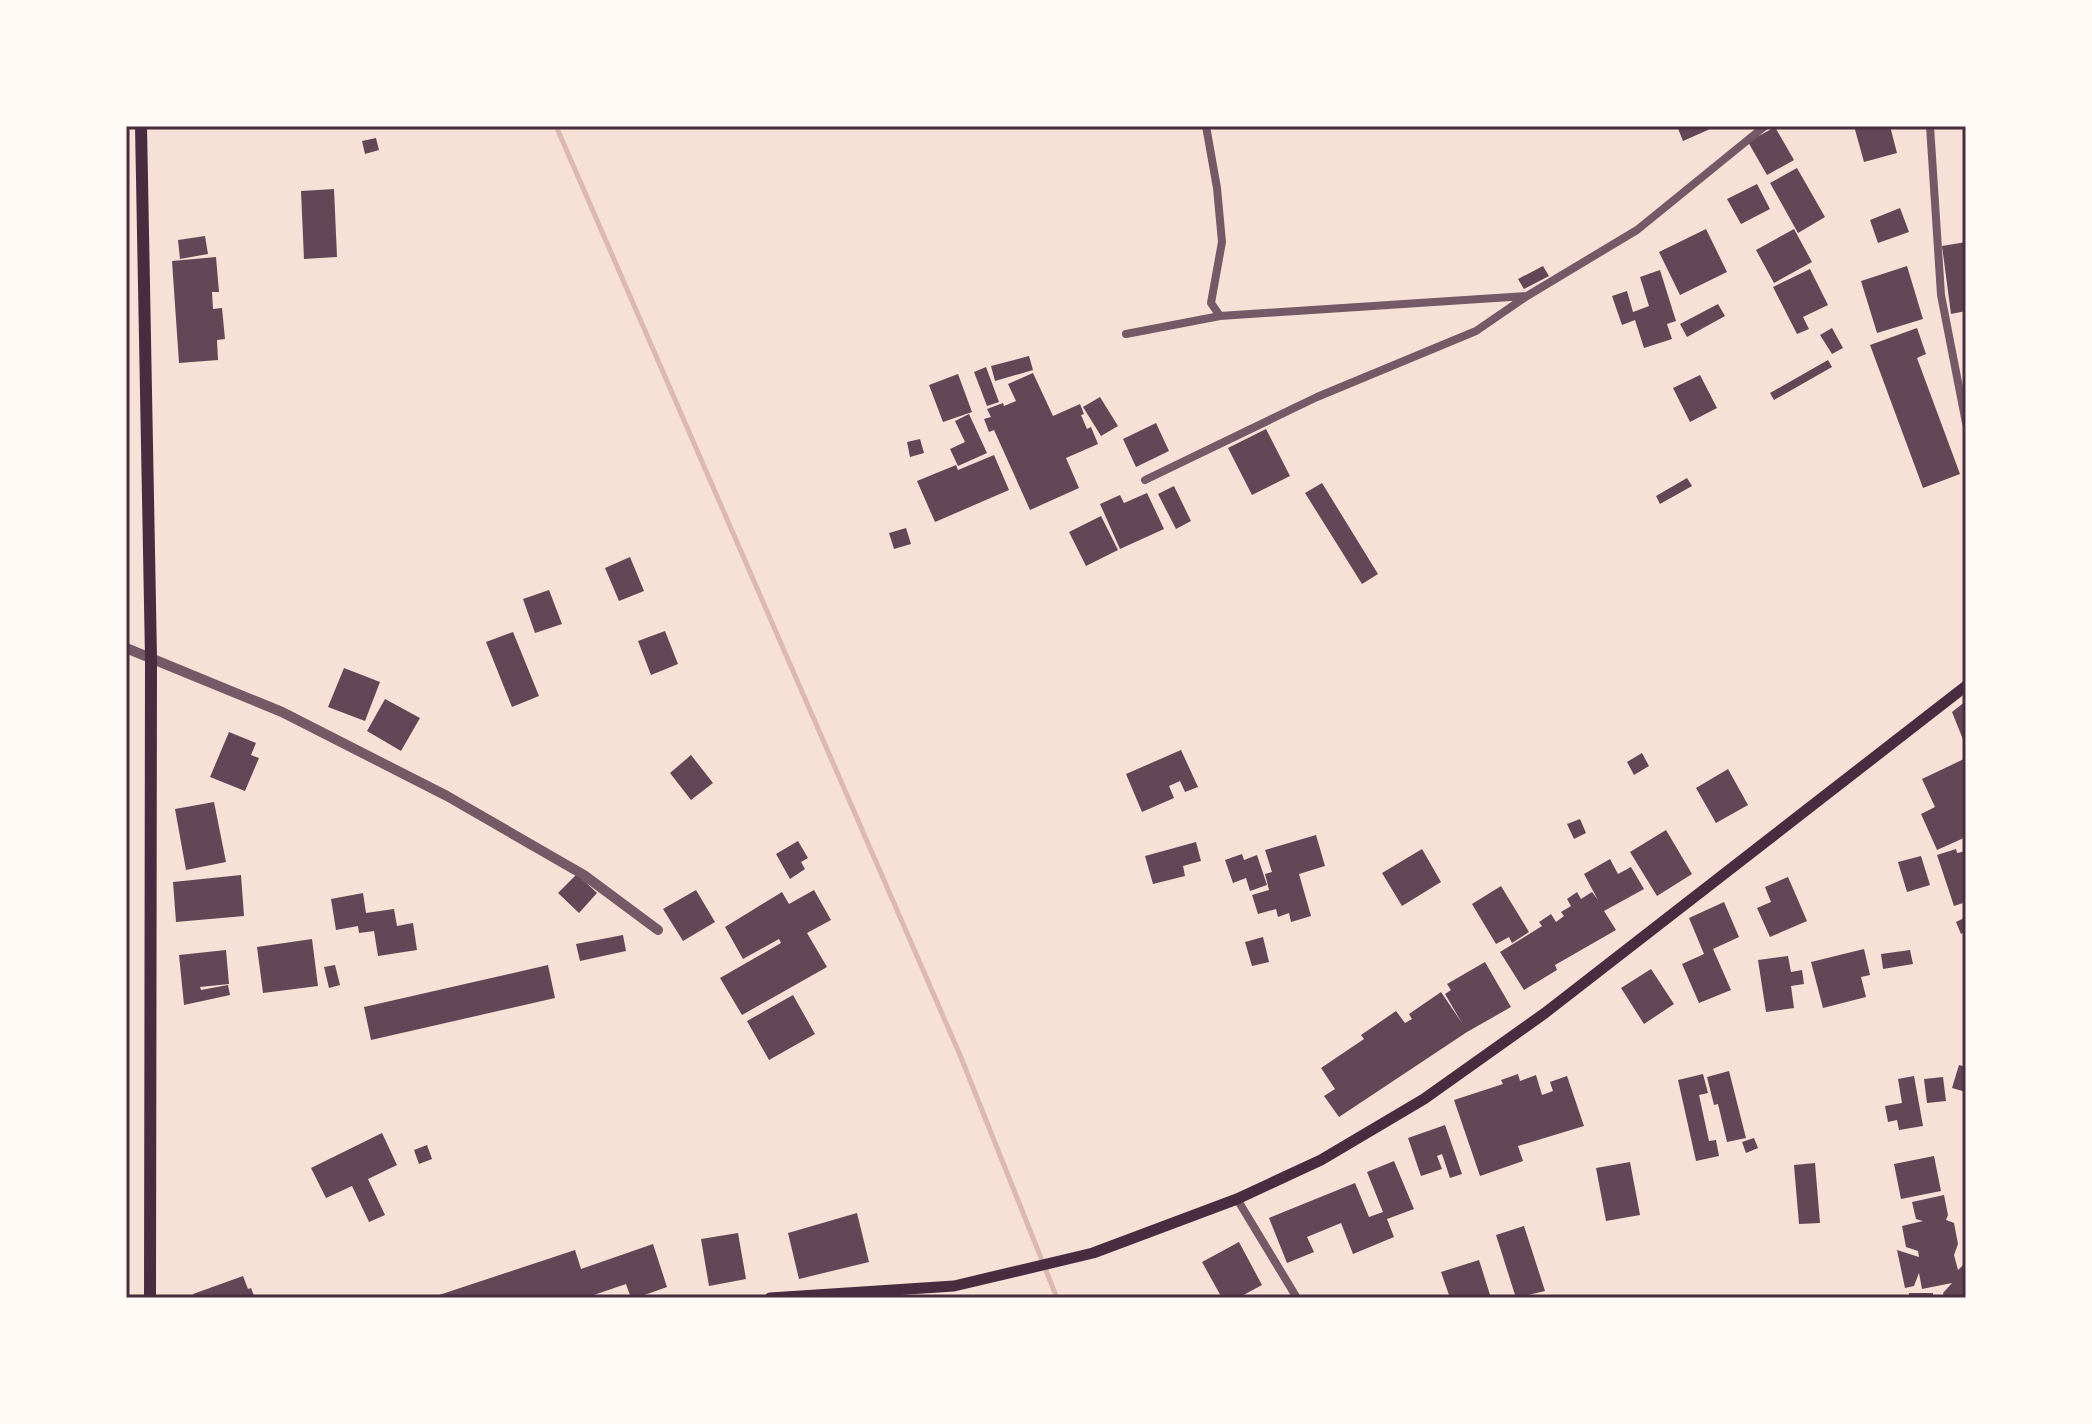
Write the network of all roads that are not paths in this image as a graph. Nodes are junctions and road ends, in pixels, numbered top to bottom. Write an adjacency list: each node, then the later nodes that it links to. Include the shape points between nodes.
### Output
1 (141, 126): 11 (main road)
2 (1206, 126): 6 (street, via 1222,242 1211,303)
3 (1765, 126): 5 (street, via 1637,230)
4 (1930, 126): 8 (street, via 1941,295)
5 (1527, 296): 6 (street); 9 (street, via 1476,331 1317,397)
6 (1220, 316): 7 (street)
7 (1126, 334)
8 (1966, 423)
9 (1145, 480)
10 (126, 648): 11 (street)
11 (151, 657): 13 (street, via 282,712 447,796 584,875); 16 (main road)
12 (1966, 686): 14 (main road, via 1545,1013 1424,1099 1321,1160)
13 (658, 930)
14 (1237, 1199): 15 (main road, via 1093,1253); 18 (street)
15 (927, 1293): 17 (main road)
16 (150, 1298)
17 (770, 1298)
18 (1297, 1298)

